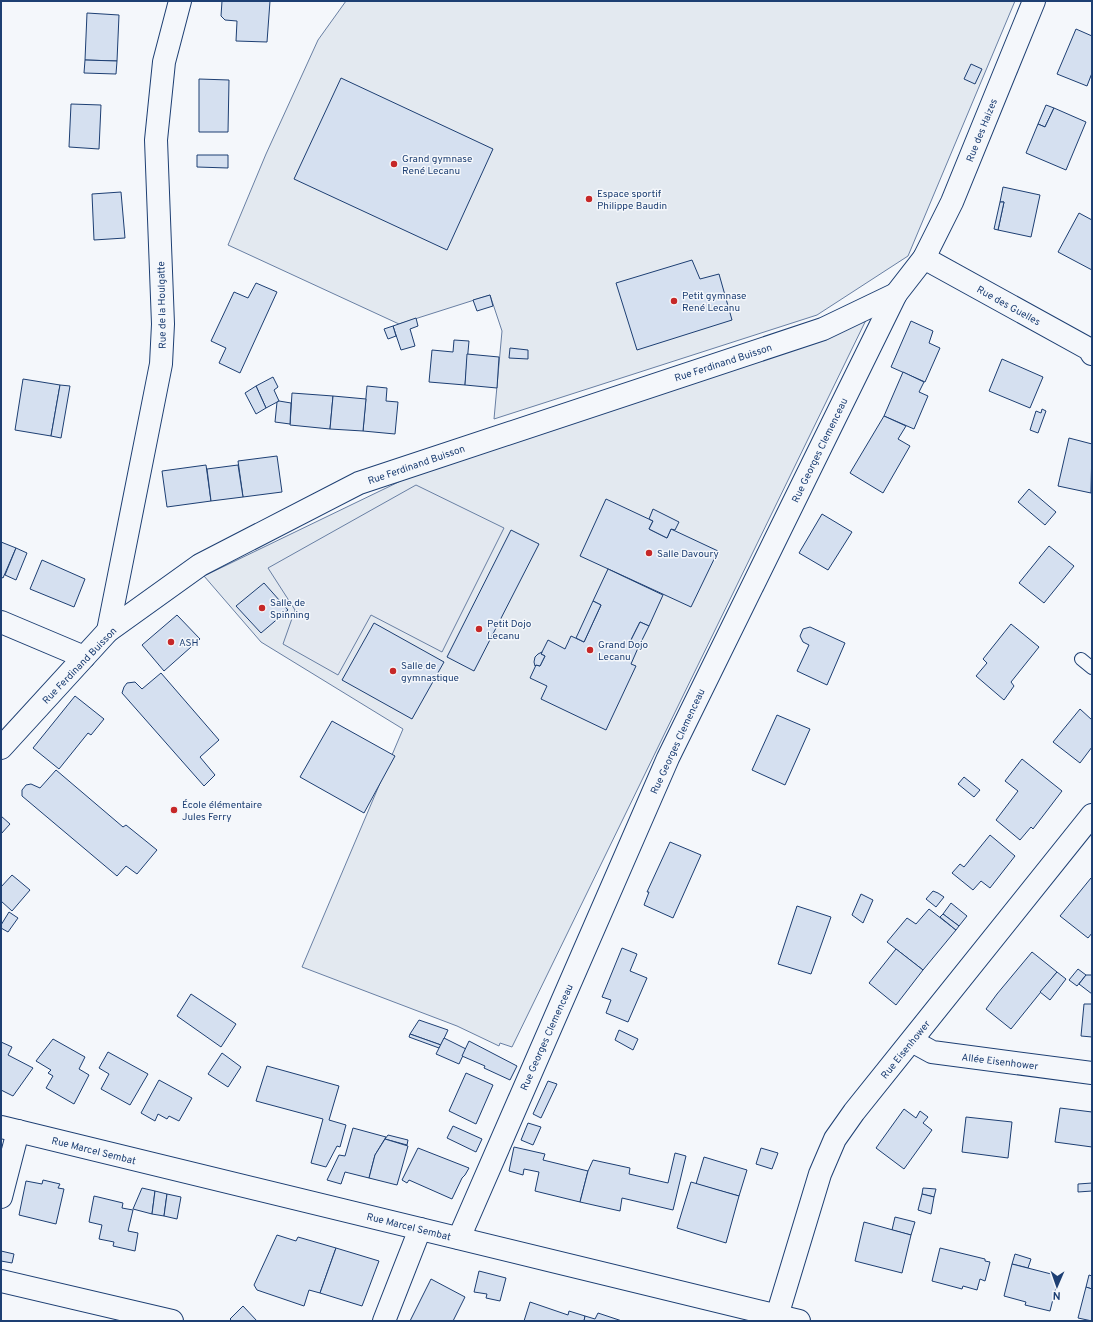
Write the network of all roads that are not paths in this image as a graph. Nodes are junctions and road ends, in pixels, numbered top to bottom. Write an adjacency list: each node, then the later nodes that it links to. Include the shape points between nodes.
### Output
1 (180, 1): 7 (street, Rue de la Houlgatte, via 164,62 156,140 163,324 161,364)
2 (1034, 1): 3 (street, Rue des Haizes, via 952,202)
3 (924, 258): 4 (street, Rue Georges Clemenceau); 5 (street, Rue des Guelles)
4 (896, 294): 7 (street, Rue Ferdinand Buisson, via 823,329 359,483 200,565); 18 (street, Rue Georges Clemenceau, via 668,758)
5 (1091, 350)
6 (1, 622): 8 (street)
7 (108, 631): 8 (street, Rue Ferdinand Buisson)
8 (84, 657): 11 (street, Rue Ferdinand Buisson)
9 (1081, 659): 10 (lane)
10 (1092, 668)
11 (1, 748)
12 (1092, 815): 13 (street, Rue Eisenhower)
13 (912, 1041): 14 (street, Allée Eisenhower, via 932,1052); 20 (street, Rue Eisenhower, via 854,1112 835,1140 820,1174)
14 (1092, 1073)
15 (10, 1129): 16 (street, Rue Marcel Sembat); 17 (street, Rue Marcel Sembat)
16 (1, 1197)
17 (420, 1229): 18 (street, Rue Marcel Sembat); 22 (street)
18 (459, 1238): 20 (street, Rue Marcel Sembat)
19 (1, 1281): 21 (street)
20 (777, 1316): 23 (street, Rue Marcel Sembat)
21 (172, 1321)
22 (384, 1321)
23 (799, 1321)

